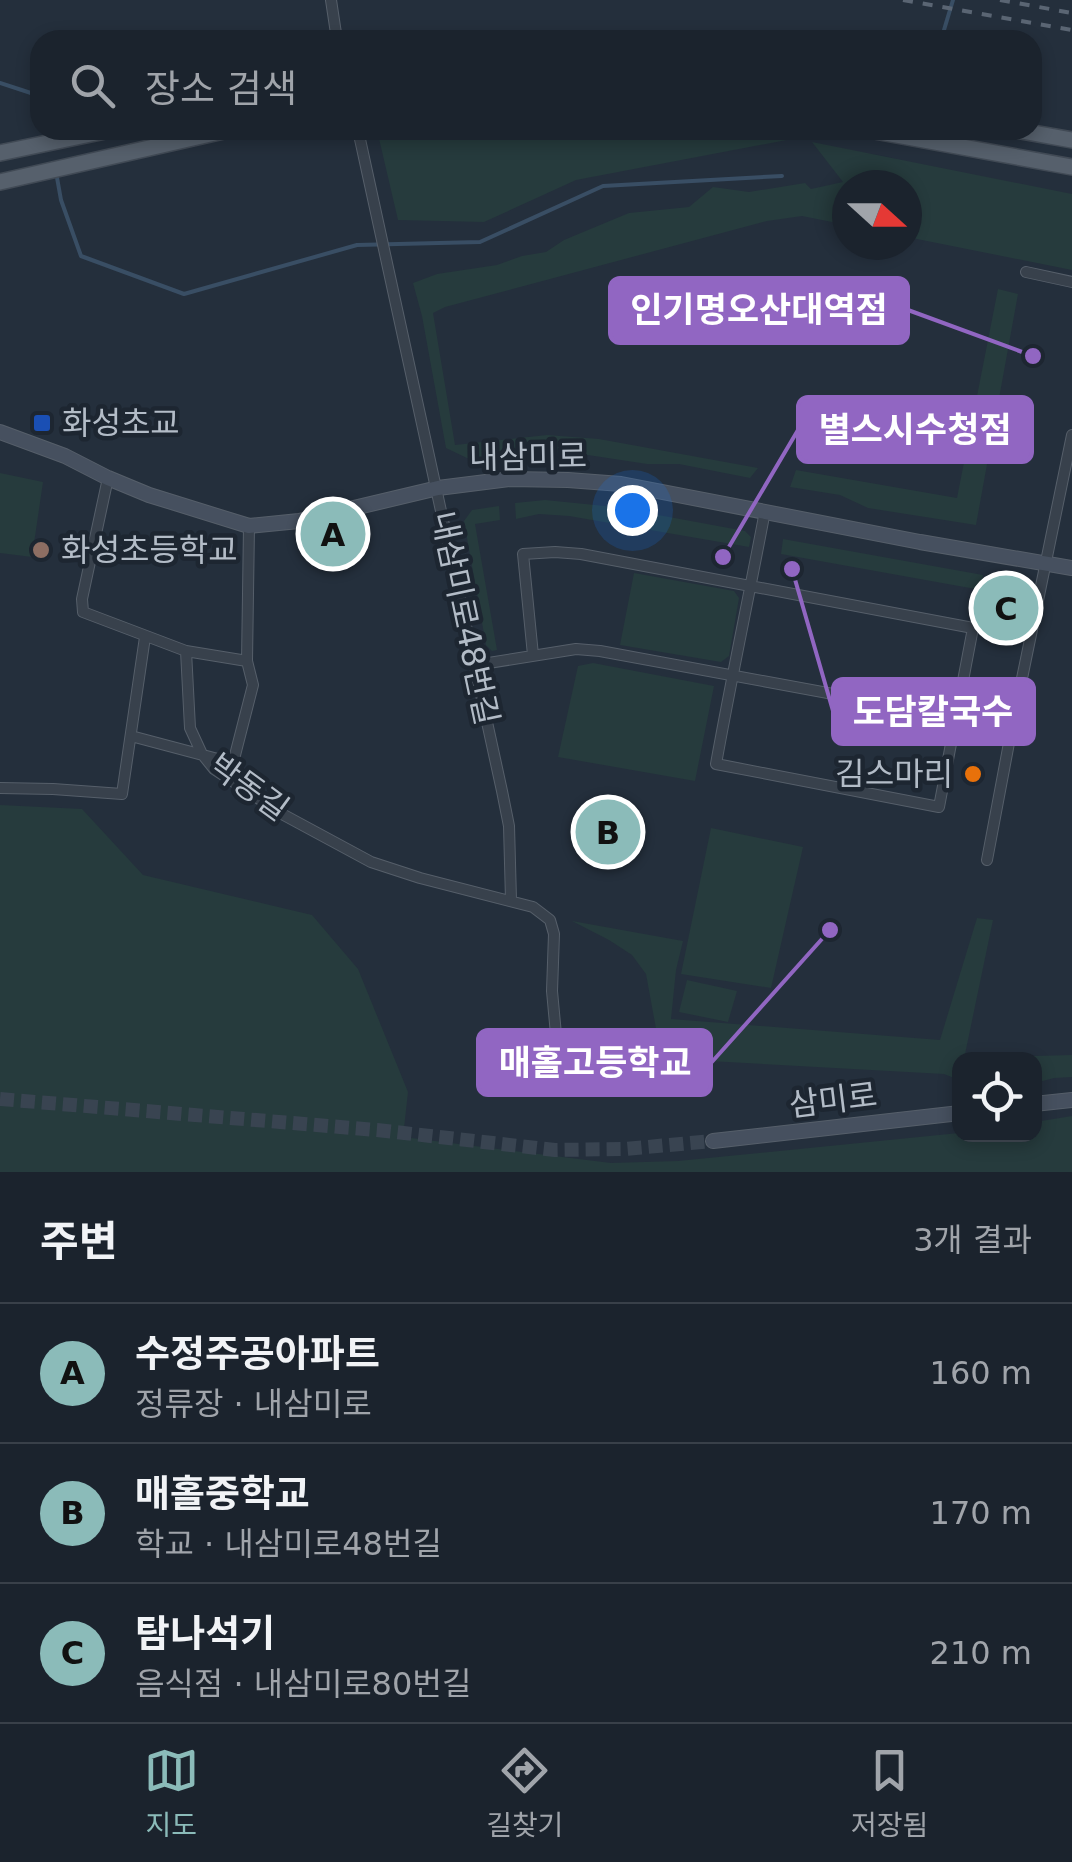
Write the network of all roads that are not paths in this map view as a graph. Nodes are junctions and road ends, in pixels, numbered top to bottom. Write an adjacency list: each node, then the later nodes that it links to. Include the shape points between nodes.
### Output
1 (330, 0): 2 (street)
2 (335, 30)
3 (1042, 135): 8 (main road)
4 (66, 140): 9 (main road)
5 (185, 140): 11 (main road)
6 (360, 140): 18 (street, 내삼미로48번길)
7 (924, 140): 10 (main road)
8 (1072, 140)
9 (0, 153)
10 (1072, 167)
11 (0, 182)
12 (1026, 272): 13 (street)
13 (1072, 282)
14 (0, 432): 17 (street, 내삼미로)
15 (1072, 435): 16 (street)
16 (1069, 462): 21 (street)
17 (108, 478): 20 (street, 내삼미로); 24 (street, via 83,612)
18 (438, 488): 19 (street, 내삼미로, via 568,480); 20 (street, 내삼미로); 28 (street, 내삼미로48번길)
19 (765, 511): 21 (street, 내삼미로); 23 (street)
20 (248, 526): 27 (street)
21 (1047, 564): 22 (street, 내삼미로); 31 (street)
22 (1072, 568)
23 (751, 586): 26 (street, via 582,554 523,554); 29 (street); 30 (street, via 973,628)
24 (145, 637): 25 (street); 32 (street)
25 (186, 651): 27 (street); 33 (street, 박동길, via 190,728)
26 (533, 655): 28 (street); 29 (street, via 600,651)
27 (247, 661): 33 (street, via 253,685 232,762)
28 (476, 665): 36 (street, 내삼미로48번길, via 508,826)
29 (732, 674): 30 (street); 30 (street, via 716,764 939,806)
30 (956, 717): 31 (street)
31 (1012, 728): 35 (street)
32 (130, 736): 33 (street); 34 (street, via 122,794)
33 (202, 754): 36 (street, 박동길, via 214,770 348,852)
34 (0, 788)
35 (987, 860)
36 (511, 900): 37 (street, 박동길, via 533,906 550,920 554,934)
37 (560, 1078)
38 (1072, 1100): 39 (street)
39 (1042, 1103)
40 (952, 1114): 41 (street, 삼미로)
41 (713, 1142)

